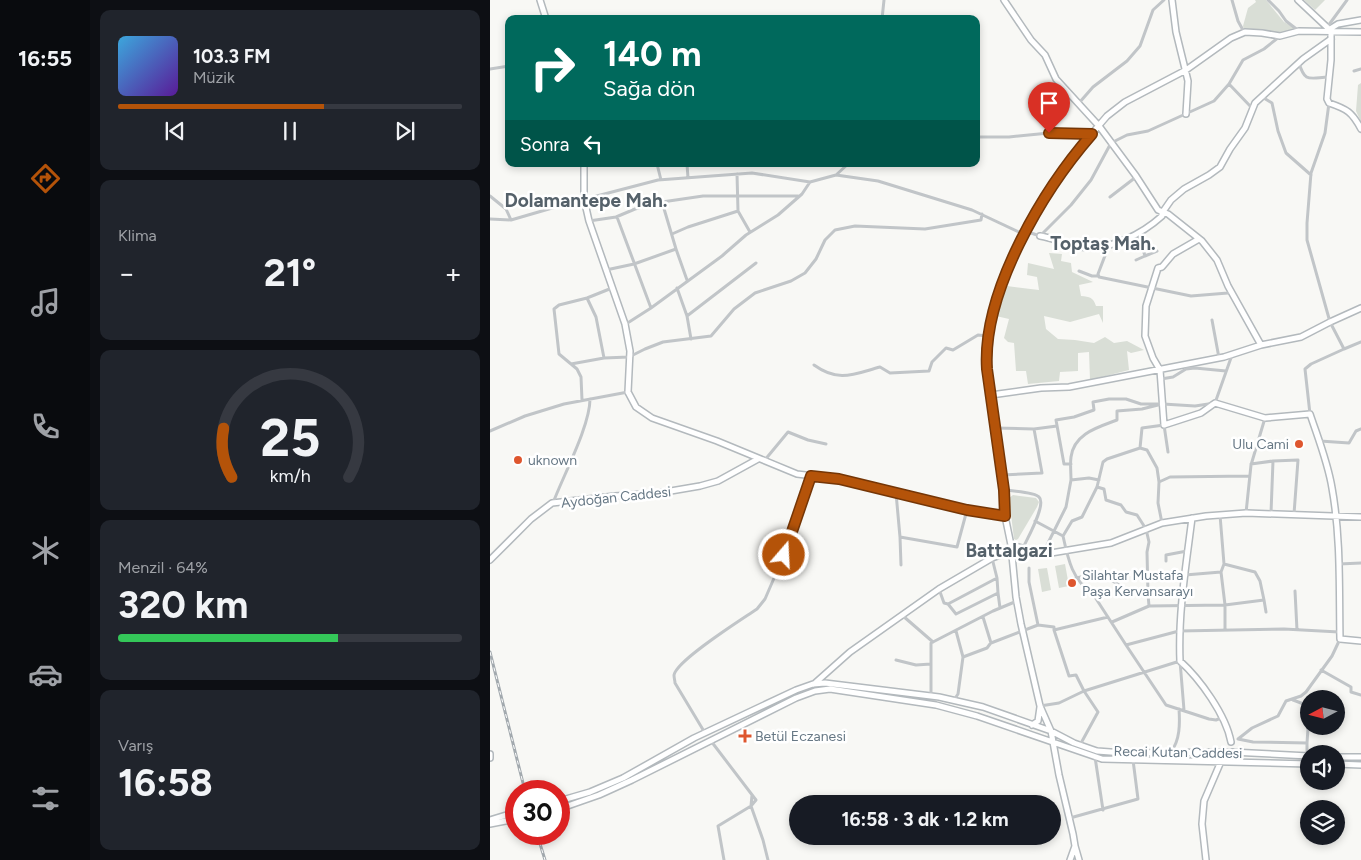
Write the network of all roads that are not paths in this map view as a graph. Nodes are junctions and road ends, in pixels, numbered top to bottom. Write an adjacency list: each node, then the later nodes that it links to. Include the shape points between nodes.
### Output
1 (540, 0): 10 (street)
2 (884, 0): 11 (street)
3 (1004, 0): 29 (street, via 1045,55 1056,79)
4 (1164, 0): 29 (street, via 1153,10 1140,46)
5 (1172, 0): 23 (street)
6 (1232, 0): 14 (street)
7 (1268, 0): 15 (street)
8 (1298, 0): 13 (street)
9 (1347, 0): 13 (street)
10 (545, 15)
11 (882, 15)
12 (1361, 20): 13 (street)
13 (1330, 28): 15 (street); 16 (street); 18 (street)
14 (1245, 32): 17 (street); 23 (street, via 1231,38)
15 (1299, 32): 17 (street)
16 (1361, 32)
17 (1280, 36): 26 (street, via 1243,60)
18 (1331, 39): 19 (street); 25 (street)
19 (1299, 63): 25 (street, via 1306,78); 27 (street)
20 (505, 67): 22 (street)
21 (1361, 69): 24 (street)
22 (490, 70)
23 (1186, 70): 31 (street); 32 (street, via 1125,102)
24 (1354, 71)
25 (1328, 77): 28 (street)
26 (1229, 84): 30 (street); 31 (street, via 1214,101)
27 (1262, 96): 30 (street); 44 (street, via 1272,103 1286,153)
28 (1329, 103): 33 (street, via 1348,110); 44 (street, via 1325,133)
29 (1078, 104): 32 (street)
30 (1252, 108): 55 (street, via 1245,128 1220,167 1184,189)
31 (1186, 114): 36 (street)
32 (1099, 126): 34 (street); 36 (street)
33 (1361, 128)
34 (1092, 134): 35 (street); 64 (street, via 1054,183)
35 (980, 137)
36 (1111, 143): 43 (street); 65 (street, via 1091,180)
37 (584, 167): 52 (street)
38 (658, 167): 46 (street)
39 (687, 167): 45 (street)
40 (845, 167): 42 (street)
41 (737, 174): 45 (street); 47 (street, via 752,172); 49 (street)
42 (836, 175): 47 (street); 56 (street, via 878,181)
43 (1136, 176): 51 (street); 55 (street)
44 (1311, 176): 87 (street, via 1307,240)
45 (688, 178): 46 (street)
46 (661, 180): 52 (street)
47 (810, 182): 50 (street)
48 (490, 196): 59 (street, via 506,209)
49 (739, 196): 50 (street); 53 (street, via 703,196); 54 (street)
50 (798, 196): 61 (street, via 778,216)
51 (1110, 197)
52 (584, 199): 59 (street); 60 (street)
53 (662, 202): 57 (street); 63 (street)
54 (738, 211): 61 (street); 63 (street)
55 (1162, 213): 62 (street, via 1152,225); 66 (street, via 1168,214)
56 (982, 214): 64 (street); 90 (street, via 981,220 925,229 855,226 836,230 825,240 805,273 755,293 734,309 711,336)
57 (617, 217): 60 (street); 73 (street)
58 (490, 219): 59 (street)
59 (511, 220)
60 (589, 221): 75 (street)
61 (750, 232): 77 (street)
62 (1138, 232): 67 (street, via 1117,244); 70 (street)
63 (672, 234): 68 (street)
64 (1024, 234): 65 (street); 89 (street, via 999,294)
65 (1040, 236): 67 (street, via 1081,247)
66 (1199, 239): 80 (street, via 1172,254 1158,268); 81 (street, via 1217,260)
67 (1106, 246): 76 (street)
68 (676, 249): 73 (street); 77 (street)
69 (1157, 251): 70 (street)
70 (1145, 256): 71 (street)
71 (1136, 260)
72 (756, 263): 85 (street)
73 (634, 264): 75 (street); 83 (street)
74 (1079, 270): 76 (street)
75 (605, 271): 78 (street)
76 (1098, 276): 80 (street)
77 (687, 280): 79 (street)
78 (612, 288): 82 (street); 88 (street)
79 (677, 288): 83 (street); 85 (street)
80 (1152, 288): 81 (street, via 1191,296 1228,293); 100 (street, via 1146,306 1145,336)
81 (1231, 290): 92 (street)
82 (588, 298): 95 (street, via 596,317); 98 (street, via 558,305 554,309 560,354)
83 (651, 308): 88 (street)
84 (1361, 308): 87 (street)
85 (687, 316): 90 (street)
86 (1212, 320): 97 (street)
87 (1330, 322): 92 (street, via 1301,337); 93 (street)
88 (625, 324): 96 (street)
89 (988, 336): 99 (street, via 978,334 953,350 946,348 932,362 929,371 890,373 880,367 858,375 843,375 826,374); 104 (street, via 986,354)
90 (691, 339): 96 (street, via 663,342)
91 (1361, 342): 93 (street)
92 (1261, 345): 94 (street)
93 (1344, 349): 109 (street, via 1305,369)
94 (1232, 354): 97 (street); 101 (street)
95 (604, 358): 96 (street); 98 (street)
96 (629, 358): 103 (street)
97 (1220, 358): 100 (street)
98 (571, 364): 106 (street, via 581,377)
99 (814, 365)
100 (1160, 370): 102 (street); 104 (street, via 1069,387)
101 (1226, 371): 102 (street, via 1186,369 1173,377); 107 (street)
102 (1161, 379): 108 (street)
103 (628, 392): 105 (street); 121 (street, via 636,407 652,418)
104 (990, 396): 113 (street)
105 (590, 398): 106 (street); 135 (street, via 590,409)
106 (582, 400): 116 (street, via 525,416)
107 (1215, 403): 108 (street, via 1195,406); 110 (street); 111 (street, via 1201,413)
108 (1162, 404): 111 (street); 112 (street, via 1141,404 1126,399 1093,402 1094,410 1056,420); 124 (street, via 1118,411 1118,420 1086,433 1075,445)
109 (1310, 414): 110 (street); 117 (street)
110 (1265, 418): 125 (street)
111 (1164, 424): 119 (street, via 1142,428); 120 (street)
112 (1057, 426): 114 (street); 124 (street, via 1064,464)
113 (994, 428): 114 (street); 126 (street)
114 (1034, 429): 126 (street, via 1042,474)
115 (1361, 429): 117 (street, via 1349,443)
116 (490, 431)
117 (1320, 441): 142 (street, via 1332,488)
118 (826, 444): 122 (street, via 788,432)
119 (1140, 448): 130 (street, via 1103,462); 131 (street, via 1147,450 1154,460)
120 (1168, 452)
121 (758, 459): 122 (street); 135 (street, Aydoğan Caddesi, via 718,481 700,486)
122 (764, 461): 127 (street)
123 (1273, 461): 125 (street); 138 (street); 139 (street, via 1298,460)
124 (1071, 464): 129 (street)
125 (1251, 464): 128 (street)
126 (1002, 475): 133 (street)
127 (811, 476): 134 (street); 217 (street, via 765,599 757,609 691,655 674,675 675,683)
128 (1249, 476): 131 (street, via 1170,477); 137 (street)
129 (1071, 480): 130 (street); 148 (street, via 1066,506)
130 (1099, 480): 132 (street)
131 (1159, 482): 146 (street, via 1158,503)
132 (1097, 488): 147 (street, via 1104,489 1106,500 1137,515); 149 (street, via 1082,517 1072,521)
133 (1004, 490): 141 (street); 145 (street, via 1040,497 1042,505)
134 (896, 492): 136 (street); 150 (street)
135 (552, 503): 157 (street, Aydoğan Caddesi)
136 (967, 510): 141 (street); 150 (street, via 957,547)
137 (1246, 513): 138 (street); 140 (street)
138 (1271, 513): 139 (street)
139 (1294, 514): 142 (street)
140 (1220, 515): 143 (street); 160 (street)
141 (1005, 516): 151 (street)
142 (1335, 516): 144 (street); 161 (street)
143 (1192, 518): 146 (street); 154 (street)
144 (1361, 518)
145 (1035, 521): 148 (street); 152 (street)
146 (1162, 523): 147 (street)
147 (1146, 529): 153 (street, via 1111,543); 171 (street, via 1150,542 1147,552)
148 (1054, 531): 149 (street); 155 (street)
149 (1063, 536): 153 (street)
150 (900, 537): 162 (street)
151 (1010, 546): 152 (street); 156 (street, via 1006,553); 173 (street)
152 (1022, 549): 155 (street)
153 (1066, 550): 155 (street); 167 (street)
154 (1188, 551): 158 (street, via 1166,554); 165 (street)
155 (1043, 553)
156 (992, 558): 166 (street); 168 (street)
157 (490, 560)
158 (1166, 561)
159 (1361, 563): 161 (street)
160 (1224, 564): 164 (street); 172 (street, via 1255,572)
161 (1339, 564): 191 (street)
162 (901, 565)
163 (1028, 568): 184 (street)
164 (1221, 572): 165 (street); 175 (street)
165 (1184, 575): 177 (street)
166 (997, 578): 170 (street); 174 (street)
167 (1076, 578): 171 (street, via 1100,573 1130,592); 182 (street, via 1094,594)
168 (939, 589): 174 (street, via 944,603); 180 (street)
169 (1295, 591): 188 (street)
170 (998, 593): 174 (street, via 956,614); 178 (street)
171 (1148, 594): 176 (street)
172 (1264, 600): 175 (street); 179 (street)
173 (1016, 601): 178 (street); 190 (street)
174 (948, 604)
175 (1225, 605): 177 (street); 187 (street)
176 (1149, 606): 177 (street); 183 (street)
177 (1180, 606): 189 (street)
178 (1000, 608): 181 (street)
179 (1266, 612)
180 (902, 616): 194 (street); 203 (street, via 850,652)
181 (983, 616): 185 (street); 195 (street)
182 (1108, 617): 183 (street); 186 (street)
183 (1112, 622): 196 (street)
184 (1038, 625): 186 (street, via 1054,627); 190 (street)
185 (956, 630): 194 (street); 197 (street)
186 (1054, 630): 205 (street, via 1069,676 1076,675)
187 (1225, 630): 188 (street); 189 (street)
188 (1297, 630): 191 (street)
189 (1179, 631): 196 (street); 199 (street)
190 (1023, 632): 195 (street); 211 (street)
191 (1339, 632): 192 (street)
192 (1340, 639): 193 (street); 201 (street)
193 (1361, 641)
194 (933, 642): 200 (street)
195 (991, 644): 197 (street)
196 (1126, 645): 202 (street)
197 (963, 657): 209 (street, via 958,694)
198 (896, 660): 200 (street, via 916,665)
199 (1180, 661): 202 (street); 213 (street); 214 (street, via 1194,673)
200 (931, 664): 207 (street)
201 (1321, 670): 206 (street); 208 (street, via 1306,692)
202 (1144, 671): 205 (street); 212 (street, via 1162,702)
203 (813, 684): 204 (street); 207 (street, Recai Kutan Caddesi); 217 (street)
204 (814, 691): 220 (street); 221 (street, Recai Kutan Caddesi, via 830,689 936,705)
205 (1084, 691): 211 (street, via 1059,703); 224 (street, via 1098,712)
206 (1361, 695)
207 (931, 696): 209 (street, Recai Kutan Caddesi)
208 (1292, 699): 210 (street); 219 (street, via 1286,701 1278,716 1252,728)
209 (954, 700): 215 (street, Recai Kutan Caddesi)
210 (1300, 702)
211 (1040, 706): 215 (street, via 1038,722); 216 (street)
212 (1179, 709): 213 (street); 225 (street, via 1177,742)
213 (1184, 710): 214 (street, via 1209,719)
214 (1221, 718): 222 (street)
215 (1032, 725): 216 (street, Recai Kutan Caddesi)
216 (1051, 731): 221 (street); 224 (street, Recai Kutan Caddesi)
217 (705, 733): 238 (street, via 623,778)
218 (1308, 735): 223 (street)
219 (1238, 739): 222 (street); 223 (street)
220 (711, 740): 239 (street, via 599,795); 240 (street, via 756,800)
221 (1052, 742): 229 (street, Recai Kutan Caddesi); 243 (street)
222 (1231, 742): 226 (street)
223 (1307, 743)
224 (1080, 745): 225 (street, Recai Kutan Caddesi, via 1097,751)
225 (1172, 752): 226 (street, Recai Kutan Caddesi)
226 (1228, 752): 228 (street, Recai Kutan Caddesi); 234 (street)
227 (490, 754): 232 (street)
228 (1300, 756)
229 (1095, 757): 233 (street, Recai Kutan Caddesi); 241 (street)
230 (1345, 757): 231 (street)
231 (1361, 757)
232 (490, 758)
233 (1132, 760): 234 (street, Recai Kutan Caddesi); 241 (street, via 1138,798)
234 (1222, 761): 235 (street, Recai Kutan Caddesi); 252 (street, via 1204,801 1202,824)
235 (1300, 764)
236 (1345, 764): 237 (street)
237 (1361, 765)
238 (570, 798)
239 (570, 805)
240 (751, 806): 248 (street, via 718,826); 249 (street)
241 (1103, 810): 243 (street)
242 (505, 815): 244 (street)
243 (1070, 818): 247 (street)
244 (490, 820)
245 (505, 821): 246 (street)
246 (490, 824)
247 (1075, 846): 250 (street); 251 (street)
248 (724, 860)
249 (768, 860)
250 (1070, 860)
251 (1079, 860)
252 (1206, 860)

